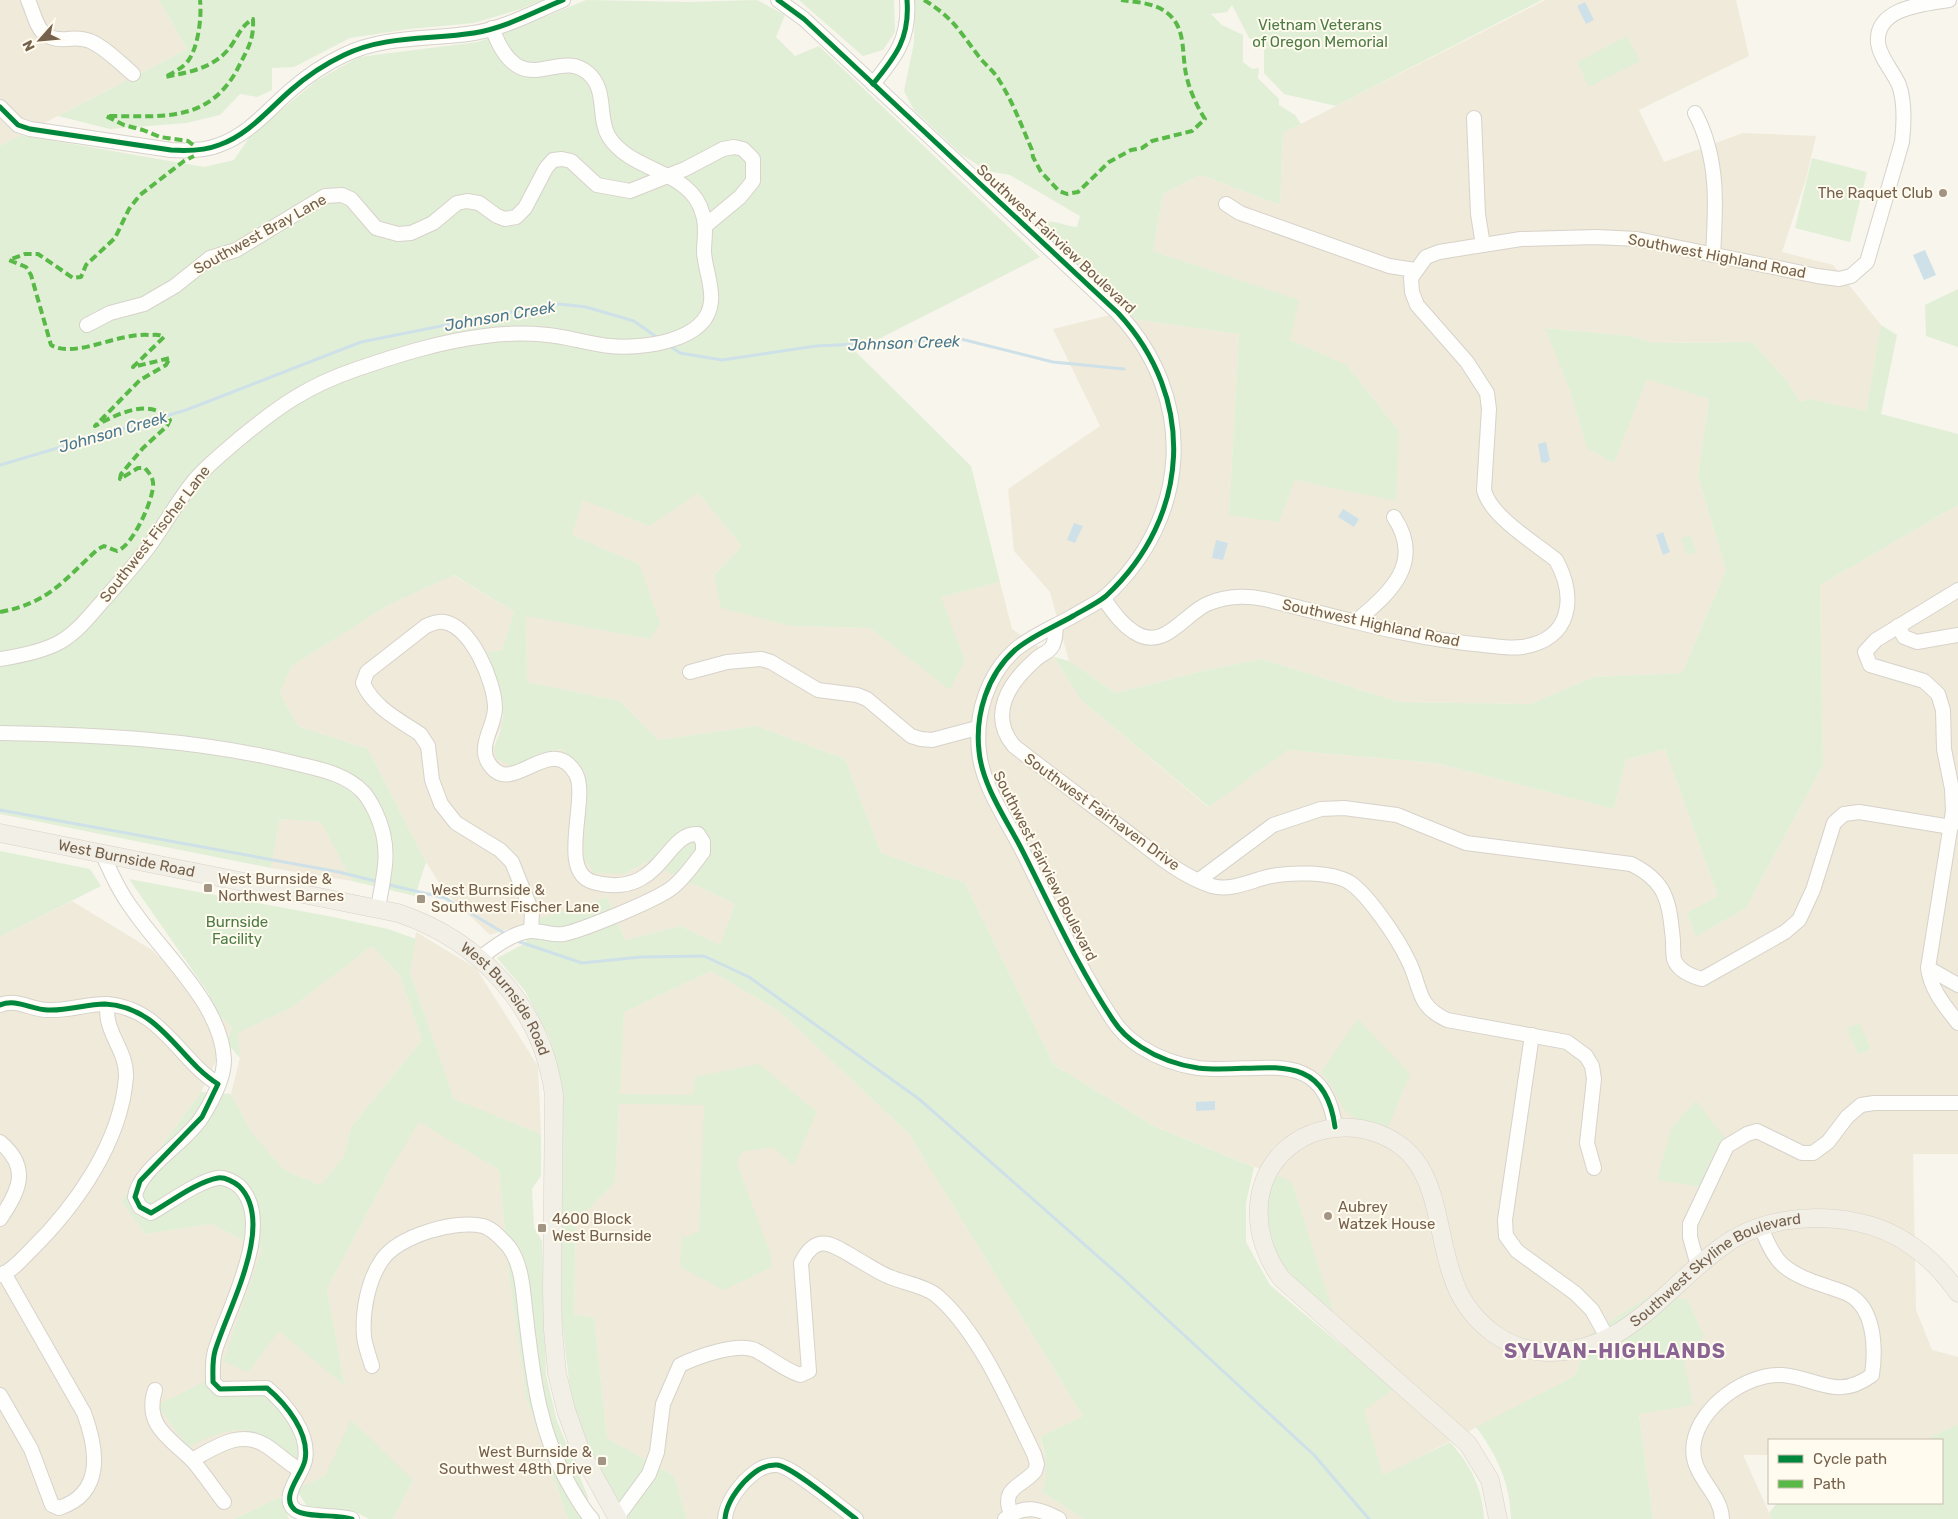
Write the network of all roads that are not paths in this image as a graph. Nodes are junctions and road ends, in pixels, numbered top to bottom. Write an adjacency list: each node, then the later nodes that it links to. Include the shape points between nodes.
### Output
1 (28, 0): 7 (street, via 40,30 47,38 90,41)
2 (563, 0): 6 (street)
3 (778, 0): 8 (street, Southwest Fairview Boulevard, via 804,19)
4 (907, 0): 8 (street, via 907,22 902,42)
5 (1949, 0): 16 (street, Southwest Highland Road, via 1899,10 1879,32 1878,44 1899,86 1904,123 1902,142 1872,252 1861,270 1839,279)
6 (492, 28): 9 (street, via 469,34 387,41 345,54 309,75 238,136 194,151 149,148 24,128); 12 (street, Southwest Fischer Lane, via 503,54 515,65 538,70 570,66 587,72 598,87 605,128 612,141 636,161)
7 (133, 74)
8 (873, 84): 21 (street, Southwest Fairview Boulevard, via 1118,313 1138,336 1155,364 1167,400 1174,442 1169,494 1140,558)
9 (0, 107)
10 (1695, 113): 16 (street, via 1713,168 1716,196)
11 (1474, 118): 15 (street, via 1478,214)
12 (666, 176): 14 (street, Southwest Fischer Lane, via 681,183 697,198); 14 (street, Southwest Bray Lane, via 723,149 734,147 749,154 754,165 750,187); 18 (street, Southwest Bray Lane, via 637,190 615,190 597,185 571,161 562,158 553,160 546,168 525,208 516,217 505,219 479,203 467,201 457,203 433,223 398,234 376,228 351,199 342,195 325,196 236,250 210,258 175,286 144,304 110,314)
13 (1226, 204): 17 (street, via 1240,214 1371,260)
14 (705, 226): 26 (street, Southwest Fischer Lane, via 704,252 711,302 706,318 692,331 641,347 611,346 532,333 486,336 433,346 360,368 310,388 280,406 206,467 134,566 72,634 34,652)
15 (1483, 245): 16 (street, Southwest Highland Road, via 1521,239 1596,236 1637,239); 17 (street, Southwest Highland Road, via 1439,252 1426,257)
16 (1713, 255)
17 (1415, 270): 22 (street, Southwest Highland Road, via 1411,278 1417,305 1467,362 1486,393 1489,409 1486,499 1495,511 1556,560 1568,592 1569,606 1553,634 1541,643 1520,647 1450,642)
18 (87, 326)
19 (1394, 517): 22 (street, via 1405,543 1405,564 1380,602)
20 (1958, 590): 24 (street)
21 (1103, 598): 22 (street, Southwest Highland Road, via 1126,626 1135,634 1146,637 1169,634 1207,604 1241,596); 23 (street, Southwest Fairview Boulevard)
22 (1356, 621)
23 (1056, 626): 28 (street, Southwest Fairview Boulevard, via 1016,649 1001,666 984,698); 33 (street, Southwest Fairhaven Drive, via 1050,649 1020,675 1005,699 1001,722 1003,731 1014,746 1174,867)
24 (1898, 626): 25 (street, via 1904,638 1917,642); 30 (street, via 1871,643 1866,656 1874,667 1924,681 1938,694 1943,710 1944,749 1952,789)
25 (1958, 635)
26 (0, 659)
27 (690, 672): 28 (street, via 727,662 761,659 818,690 867,699 911,736 932,740)
28 (977, 728): 45 (street, Southwest Fairview Boulevard, via 979,759 993,792 1094,988 1120,1030 1151,1053 1182,1065 1286,1068 1304,1073 1316,1080 1330,1102)
29 (0, 733): 34 (street, via 169,740 278,759 334,773 364,792 379,820 387,856)
30 (1951, 827): 33 (street, via 1860,812 1844,814 1834,823 1813,890 1799,920 1785,932 1702,979 1690,976 1674,960 1669,904 1662,887 1644,870 1631,864 1466,843 1398,815 1344,808 1299,815 1273,825); 37 (street)
31 (0, 833): 32 (main road, West Burnside Road)
32 (102, 853): 34 (main road, West Burnside Road); 43 (street, via 132,909 212,1016 224,1060)
33 (1199, 880): 42 (street, Southwest Fairhaven Drive, via 1227,888 1295,874 1325,875 1348,882 1369,900 1408,958 1425,1005 1432,1014 1447,1020)
34 (378, 907): 36 (main road, West Burnside Road, via 419,920 454,938)
35 (531, 931): 35 (street, via 532,912 512,862 500,850 470,833 451,817 436,792 425,740 379,706 363,683 367,672 378,662 433,623 442,622 460,630 488,673 495,718 485,744 485,754 494,769 511,775 552,758 561,759 576,774 579,784 576,861 583,877 604,884 627,884 651,873 689,833 698,834 703,842 703,852 680,880 664,893 571,932 551,935); 36 (street, via 496,945)
36 (480, 958): 63 (main road, West Burnside Road, via 518,999 539,1039 549,1067 555,1111 552,1282 556,1366 581,1452)
37 (1928, 968): 38 (street); 41 (street, via 1936,995)
38 (1958, 985)
39 (107, 1004): 40 (street, via 48,1010 17,1003); 43 (street, via 156,1023 207,1077); 51 (street, via 108,1020 124,1059 126,1076 118,1113 101,1159 60,1219 21,1260)
40 (0, 1005)
41 (1958, 1022)
42 (1532, 1035): 47 (street, via 1567,1042 1586,1056 1592,1066 1594,1079 1587,1143); 53 (street, via 1505,1220 1506,1236 1517,1251 1575,1293 1592,1310)
43 (218, 1084): 58 (street, via 202,1117 140,1180 135,1197 140,1207 151,1213 219,1178 235,1182 246,1193 253,1213 252,1235 245,1271 215,1352 213,1382 220,1389 267,1388 279,1398 298,1426 305,1446 305,1461)
44 (1958, 1103): 50 (street, via 1861,1105 1828,1142 1813,1153 1802,1153 1758,1132 1747,1134 1728,1146 1690,1224)
45 (1335, 1127): 53 (main road, Southwest Skyline Boulevard, via 1358,1128 1383,1136 1413,1159 1434,1198 1455,1284 1472,1312 1492,1332 1512,1344 1544,1352 1582,1348); 67 (main road, Southwest Skyline Boulevard, via 1305,1136 1294,1143 1267,1173 1258,1210 1265,1250 1282,1279 1468,1444 1490,1480)
46 (0, 1142): 48 (street, via 14,1158 20,1174 14,1197)
47 (1594, 1168)
48 (0, 1219)
49 (1761, 1227): 50 (main road, Southwest Skyline Boulevard, via 1728,1242); 52 (main road, Southwest Skyline Boulevard, via 1785,1220 1822,1217 1874,1226 1920,1252); 68 (street, via 1782,1265 1799,1276 1846,1292 1861,1303 1869,1318 1874,1365 1872,1375 1859,1385 1847,1388 1827,1387 1780,1375 1754,1380 1721,1398 1702,1420 1694,1442 1694,1460 1700,1477 1714,1495)
50 (1698, 1266): 53 (main road, Southwest Skyline Boulevard, via 1632,1324)
51 (2, 1274): 56 (street, via 84,1413 92,1436 95,1467 84,1490 68,1506 59,1508 52,1504 31,1449)
52 (1958, 1293)
53 (1608, 1339)
54 (372, 1366): 62 (street, via 364,1337 366,1303 383,1259 392,1248 406,1240 455,1226 469,1224 494,1231 510,1249 520,1274 534,1388 548,1439 569,1485)
55 (155, 1390): 57 (street, via 152,1399 156,1422 165,1437)
56 (0, 1395)
57 (192, 1460): 58 (street, via 223,1442 241,1439 264,1444 285,1463); 59 (street)
58 (300, 1470): 61 (street, via 290,1499 296,1510)
59 (224, 1502)
60 (1008, 1516): 63 (street, via 1011,1490 1036,1471 1037,1464 989,1365 959,1320 935,1294 889,1277 833,1245 819,1244 808,1250 801,1263 809,1371 800,1375 787,1370 753,1349 702,1354 680,1365 663,1404 657,1452 649,1474); 66 (street, via 1029,1508)
61 (352, 1519)
62 (592, 1519)
63 (617, 1519)
64 (725, 1519): 65 (street, via 728,1506 739,1488 758,1470 779,1464)
65 (856, 1519)
66 (1059, 1519)
67 (1498, 1519)
68 (1722, 1519)

